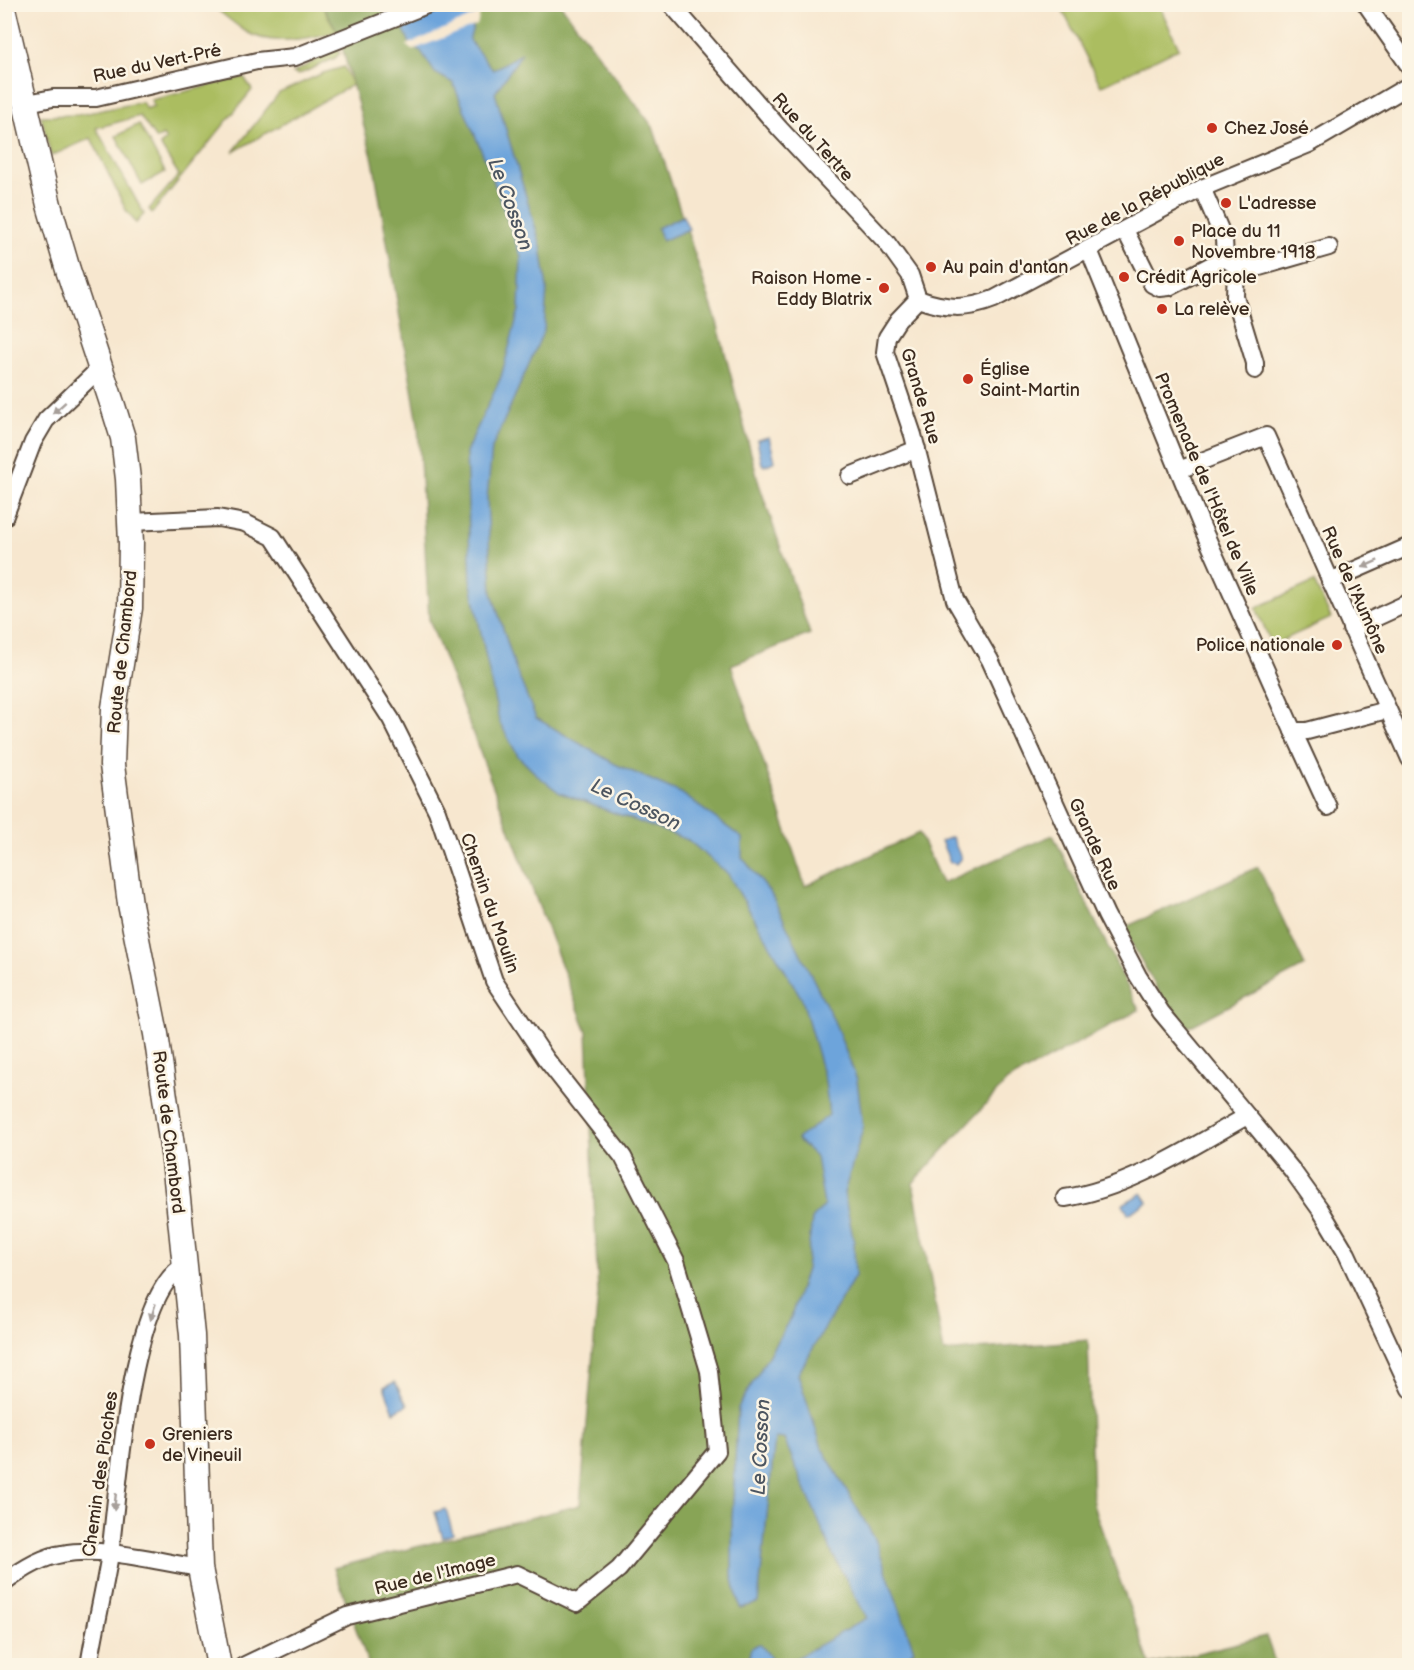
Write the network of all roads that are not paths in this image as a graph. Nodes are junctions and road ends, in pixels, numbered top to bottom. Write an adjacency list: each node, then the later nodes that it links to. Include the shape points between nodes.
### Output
1 (429, 4): 8 (street, Rue du Vert-Pré, via 296,57 96,98 53,98)
2 (670, 4): 14 (street, Rue du Tertre, via 887,243 910,275)
3 (1366, 4): 5 (street)
4 (4, 13): 6 (main road, Route de Chambord)
5 (1410, 67)
6 (11, 74): 8 (main road, Route de Chambord)
7 (1410, 85): 9 (street, Rue de la République, via 1309,144)
8 (27, 103): 15 (main road, Route de Chambord, via 49,205)
9 (1202, 188): 10 (street, Rue de la République); 13 (street)
10 (1125, 230): 12 (street, Rue de la République); 13 (street, via 1152,284 1160,288)
11 (1329, 247): 13 (street, via 1256,268)
12 (1089, 250): 14 (street, Rue de la République, via 980,305 952,308); 18 (street, Promenade de l'Hôtel de Ville)
13 (1231, 262): 16 (street, via 1235,297)
14 (918, 300): 17 (street, Grande Rue, via 887,337 885,352)
15 (101, 367): 20 (street, one-way to 20, via 46,420 33,442); 21 (main road, Route de Chambord, via 123,438)
16 (1255, 370)
17 (917, 449): 19 (street); 30 (street, Grande Rue, via 956,600 990,660 1106,915 1161,1012)
18 (1179, 470): 23 (street, Rue de l'Aumône, via 1266,436); 27 (street, Promenade de l'Hôtel de Ville)
19 (850, 476)
20 (4, 518)
21 (131, 522): 32 (main road, Route de Chambord, via 130,608 114,708 112,765 130,904 156,1034); 35 (street, Chemin du Moulin, via 218,518 245,523 273,537 391,719 437,811 494,981 546,1059 623,1157 676,1261 709,1371)
22 (1410, 546): 23 (street, one-way to 23)
23 (1330, 581): 25 (street, Rue de l'Aumône)
24 (1410, 602): 25 (street)
25 (1351, 629): 26 (street, Rue de l'Aumône)
26 (1387, 710): 27 (street, via 1307,732); 28 (street, Rue de l'Aumône)
27 (1293, 731): 29 (street, Promenade de l'Hôtel de Ville)
28 (1410, 759)
29 (1328, 807)
30 (1248, 1116): 31 (street, via 1136,1174 1085,1195); 33 (street, Grande Rue, via 1320,1209)
31 (1065, 1198)
32 (185, 1265): 36 (street, Chemin des Pioches, one-way to 36, via 170,1277 157,1298 138,1360 123,1430); 37 (main road, Route de Chambord, via 194,1372)
33 (1403, 1356): 34 (street, Grande Rue)
34 (1410, 1389)
35 (717, 1451): 41 (street, Rue de l'Image, via 619,1569 577,1603 518,1574 346,1616)
36 (110, 1554): 37 (street); 38 (street, via 63,1553); 39 (street, Chemin des Pioches)
37 (200, 1568): 40 (main road, Route de Chambord)
38 (4, 1582)
39 (88, 1665)
40 (219, 1665)
41 (243, 1665)

